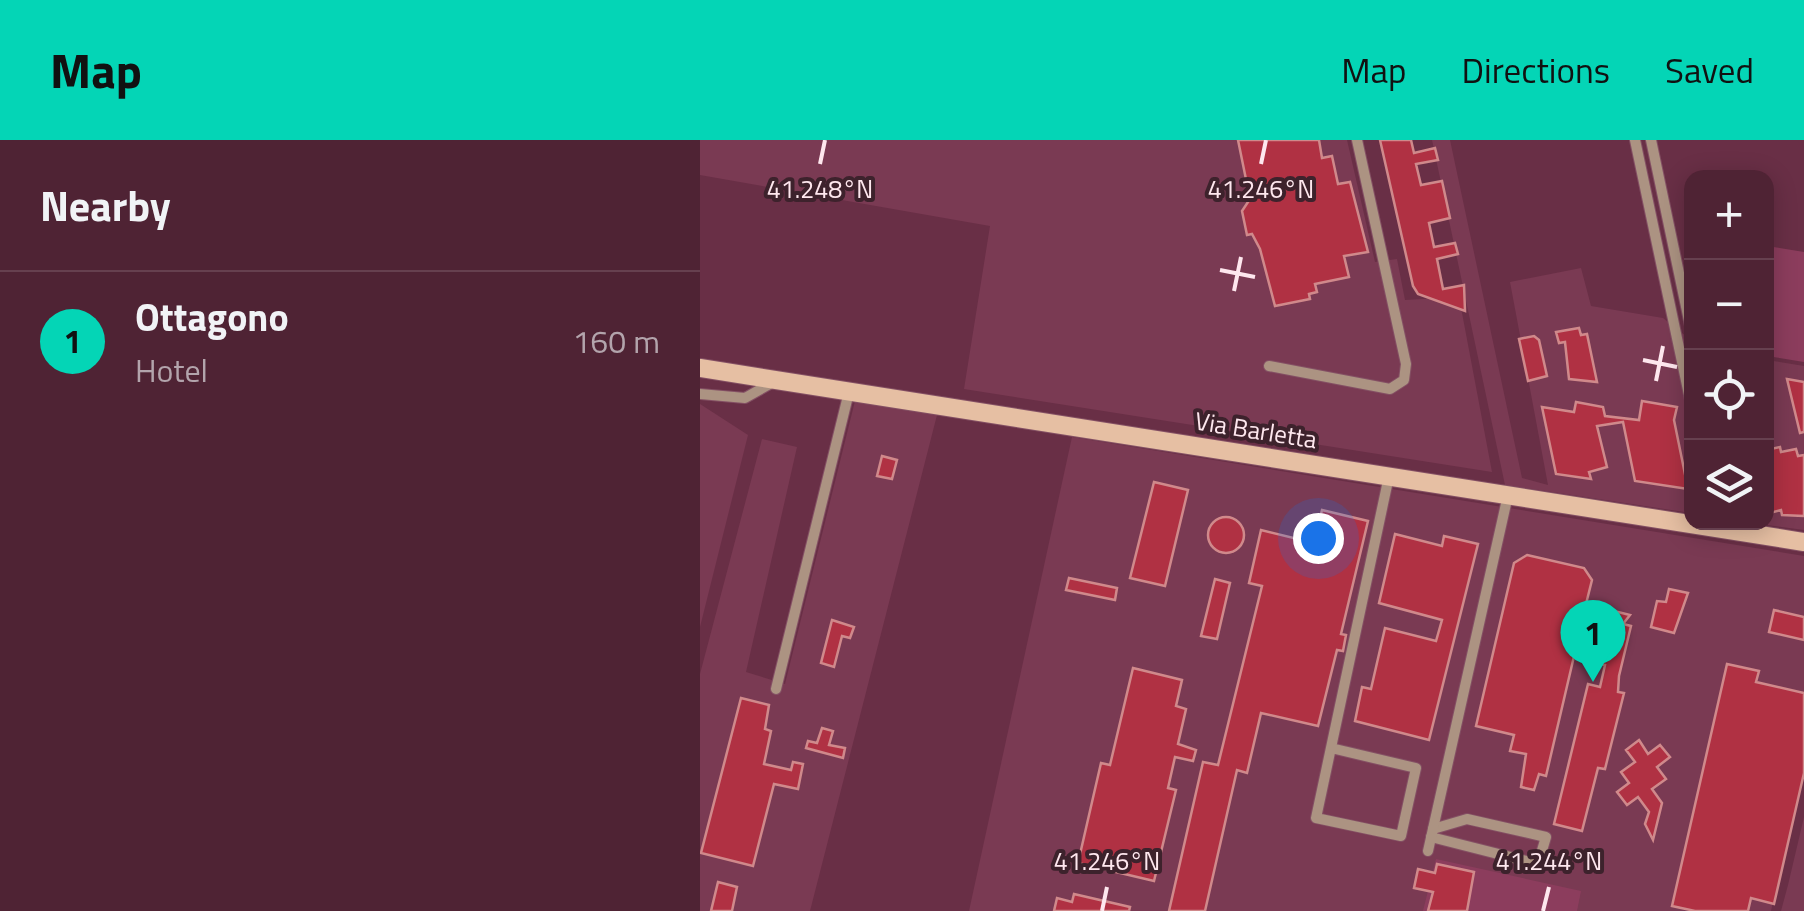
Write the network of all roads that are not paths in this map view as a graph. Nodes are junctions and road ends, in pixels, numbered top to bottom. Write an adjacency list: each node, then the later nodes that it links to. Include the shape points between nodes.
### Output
1 (1357, 140): 5 (street, via 1406,364 1404,380 1390,388)
2 (1635, 140): 7 (street)
3 (1651, 140): 4 (street)
4 (1684, 297)
5 (1269, 366)
6 (700, 368): 8 (main road, Via Barletta)
7 (1684, 372)
8 (776, 380): 9 (main road, Via Barletta); 10 (street, via 745,398)
9 (849, 392): 11 (main road, Via Barletta); 16 (street)
10 (700, 394)
11 (1388, 476): 12 (main road, Via Barletta); 17 (street)
12 (1508, 495): 13 (main road, Via Barletta); 18 (street)
13 (1684, 520)
14 (1746, 530): 15 (main road, Via Barletta)
15 (1804, 542)
16 (776, 688)
17 (1332, 748): 17 (street, via 1416,768 1401,836 1316,818)
18 (1432, 833): 18 (street, via 1538,864 1546,837 1467,819); 19 (street)
19 (1428, 850)

